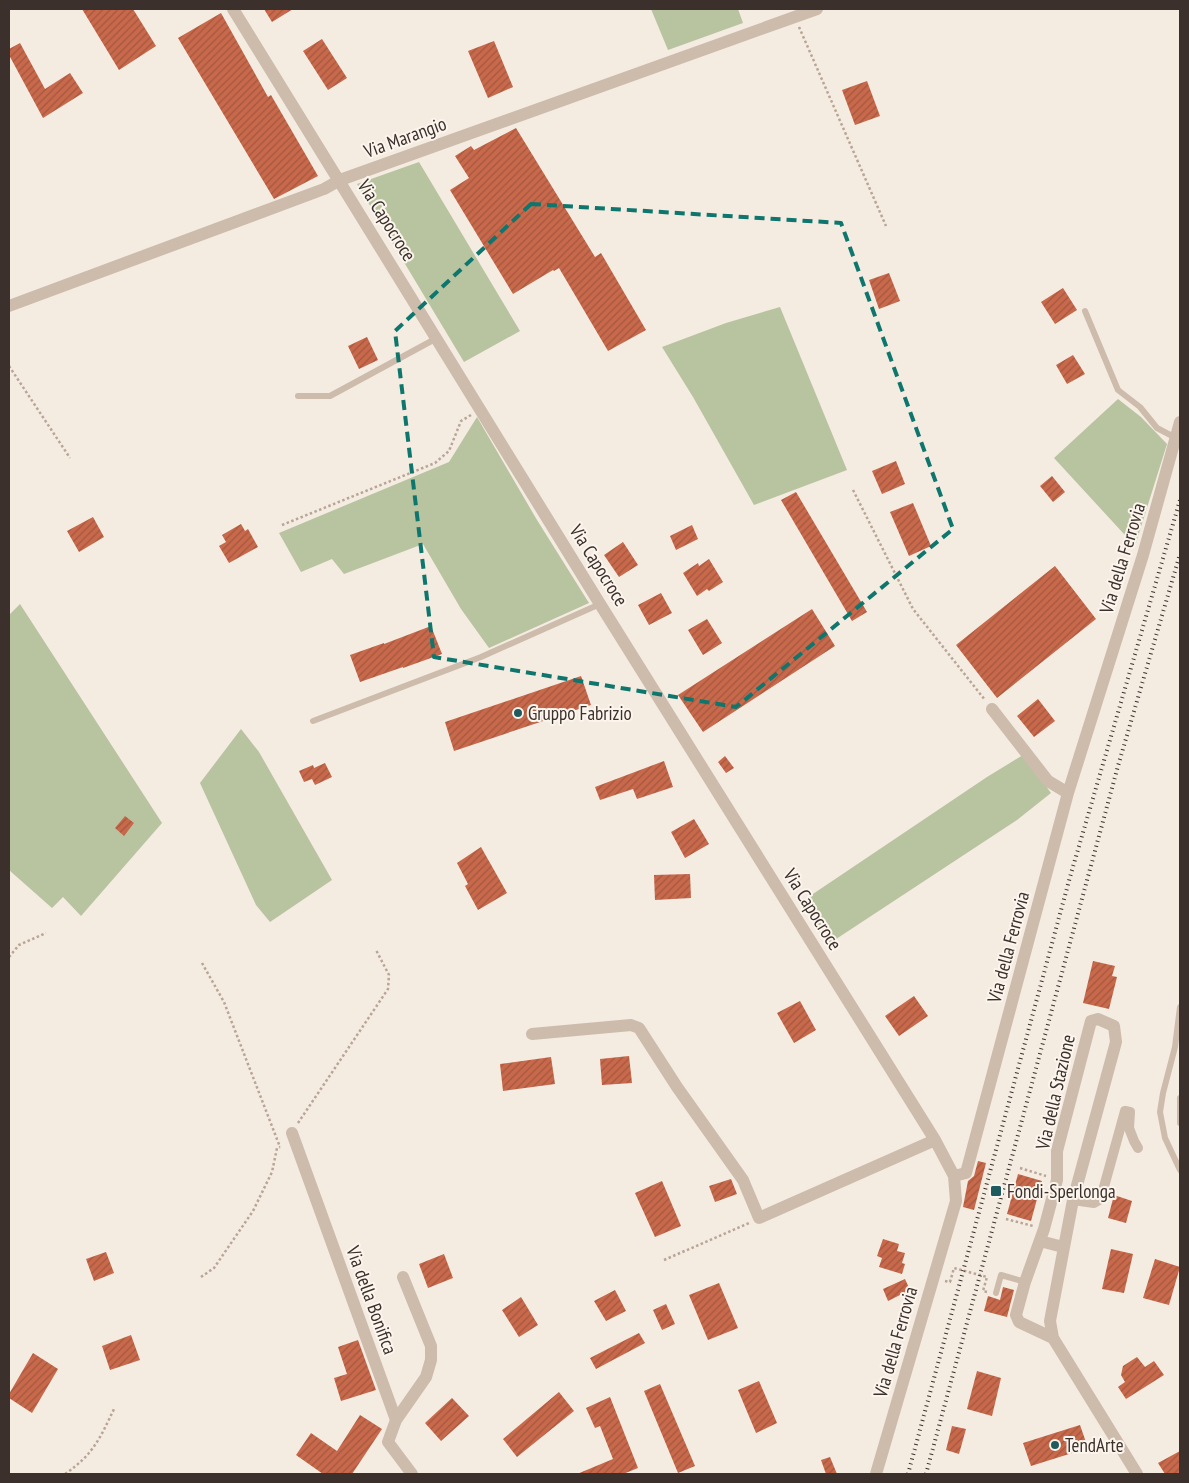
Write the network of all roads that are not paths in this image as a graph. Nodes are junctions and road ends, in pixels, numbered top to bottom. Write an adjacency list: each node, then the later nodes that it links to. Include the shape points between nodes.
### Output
1 (233, 9): 3 (street, Via Capocroce)
2 (816, 9): 3 (street, Via Marangio)
3 (340, 180): 4 (street, Via Marangio, via 324,189); 6 (street, Via Capocroce)
4 (9, 306)
5 (1085, 312): 9 (lane, via 1118,390 1140,407 1157,428)
6 (437, 338): 7 (lane, via 330,396); 10 (street, Via Capocroce)
7 (298, 396)
8 (1180, 422): 9 (street, Via della Ferrovia)
9 (1176, 438): 13 (street, Via della Ferrovia, via 1143,556)
10 (600, 604): 12 (lane, via 481,657); 20 (street, Via Capocroce)
11 (992, 709): 13 (street, via 1048,780)
12 (313, 721)
13 (1068, 792): 23 (street, Via della Ferrovia, via 966,1173)
14 (1180, 1006): 15 (lane)
15 (1180, 1024): 22 (lane, via 1160,1112 1165,1138)
16 (532, 1034): 20 (street, via 631,1025 639,1028 742,1180 759,1218)
17 (1180, 1098): 18 (lane)
18 (1180, 1123)
19 (292, 1133): 33 (street, Via della Bonifica)
20 (935, 1140): 23 (street, Via Capocroce)
21 (1138, 1148): 26 (street, via 1129,1128 1131,1115 1128,1110 1125,1111 1099,1200 1094,1203)
22 (1180, 1170)
23 (954, 1176): 35 (street, Via della Ferrovia, via 956,1201)
24 (1057, 1178): 25 (street, Via della Stazione); 25 (street, Via della Stazione, via 1057,1151 1091,1021 1098,1019 1114,1026 1116,1042); 27 (street, Via della Stazione)
25 (1080, 1180): 26 (street, Via della Stazione)
26 (1073, 1200): 28 (street, Via della Stazione)
27 (1042, 1235): 28 (street); 30 (street, Via della Stazione)
28 (1063, 1247): 32 (street, Via della Stazione, via 1050,1321)
29 (404, 1277): 33 (street, via 431,1346 432,1360 426,1377)
30 (1025, 1282): 31 (lane, via 1001,1274); 32 (street, Via della Stazione, via 1016,1315 1019,1322)
31 (996, 1293)
32 (1053, 1338): 36 (street, Via della Stazione)
33 (396, 1420): 34 (street, via 388,1442)
34 (412, 1474)
35 (876, 1474)
36 (1137, 1474)

